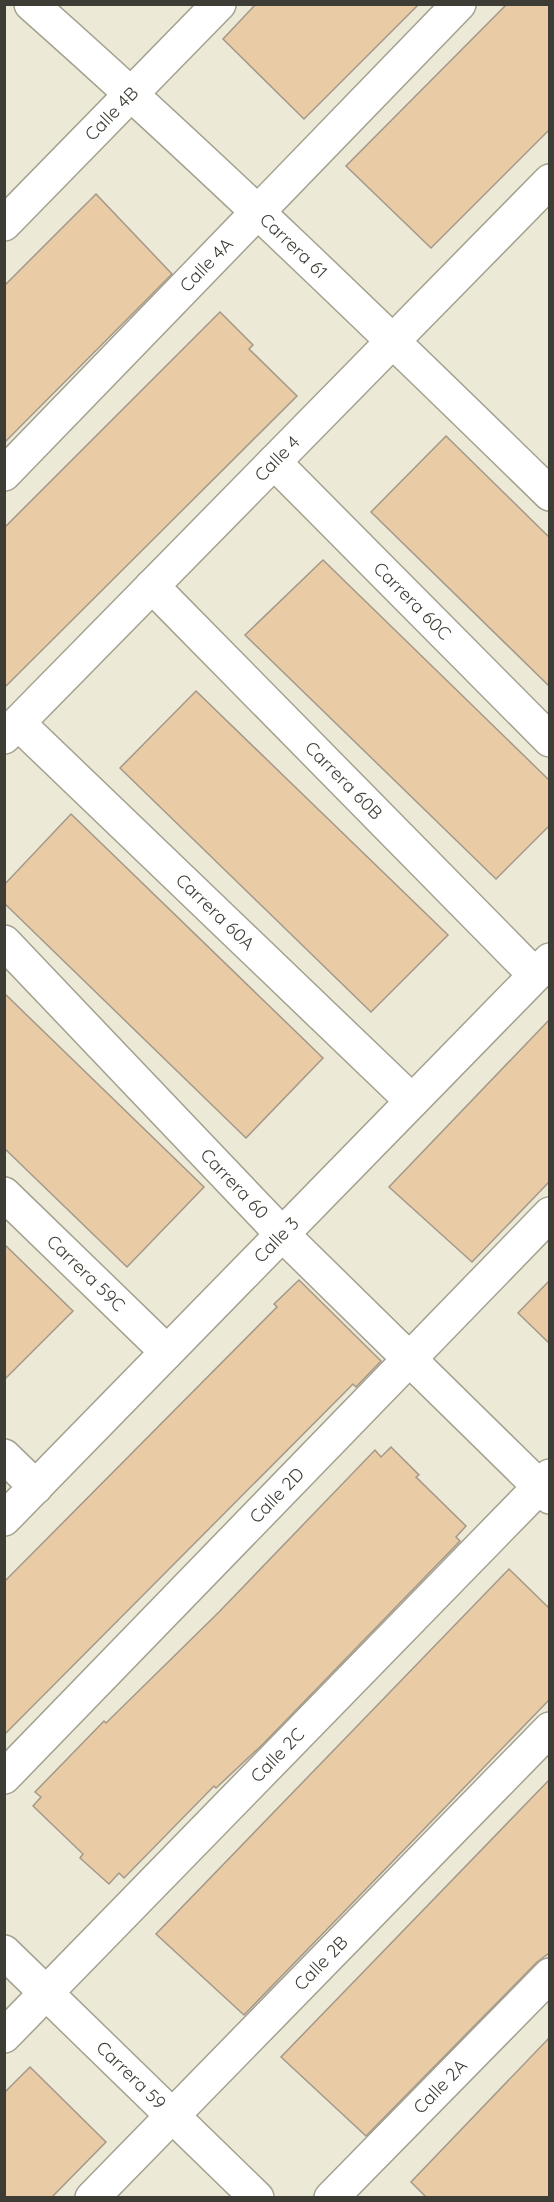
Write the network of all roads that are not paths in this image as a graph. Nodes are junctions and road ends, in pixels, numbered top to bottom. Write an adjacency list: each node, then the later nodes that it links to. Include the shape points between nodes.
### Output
1 (32, 4): 4 (street, Carrera 61)
2 (219, 4): 4 (street, Calle 4B)
3 (459, 4): 6 (street, Calle 4A)
4 (132, 94): 6 (street, Carrera 61); 7 (street, Calle 4B)
5 (549, 181): 8 (street, Calle 4)
6 (257, 214): 8 (street, Carrera 61); 10 (street, Calle 4A)
7 (4, 224)
8 (393, 341): 9 (street, Calle 4); 11 (street, Carrera 61)
9 (274, 462): 12 (street, Calle 4); 14 (street, Carrera 60C)
10 (4, 474)
11 (549, 494)
12 (152, 586): 13 (street, Calle 4); 16 (street, Carrera 60B)
13 (11, 730): 17 (street, Carrera 60A)
14 (549, 740)
15 (4, 942): 20 (street, Carrera 60)
16 (542, 967): 17 (street, Calle 3)
17 (412, 1101): 20 (street, Calle 3)
18 (4, 1194): 21 (street, Carrera 59C)
19 (549, 1214): 22 (street, Calle 2D)
20 (282, 1234): 21 (street, Calle 3); 22 (street, Carrera 60)
21 (167, 1352): 24 (street, Calle 3)
22 (410, 1359): 25 (street, Carrera 60); 28 (street, Calle 2D)
23 (4, 1455): 24 (street)
24 (36, 1487): 26 (street, Calle 3)
25 (546, 1487): 31 (street, Calle 2C)
26 (4, 1519)
27 (549, 1729): 33 (street, Calle 2B)
28 (4, 1777)
29 (4, 1952): 31 (street, Carrera 59)
30 (549, 1976): 36 (street, Calle 2A)
31 (47, 1993): 32 (street, Calle 2C); 33 (street, Carrera 59)
32 (4, 2036)
33 (172, 2116): 34 (street, Calle 2B); 35 (street, Carrera 59)
34 (92, 2198)
35 (257, 2198)
36 (331, 2198)

